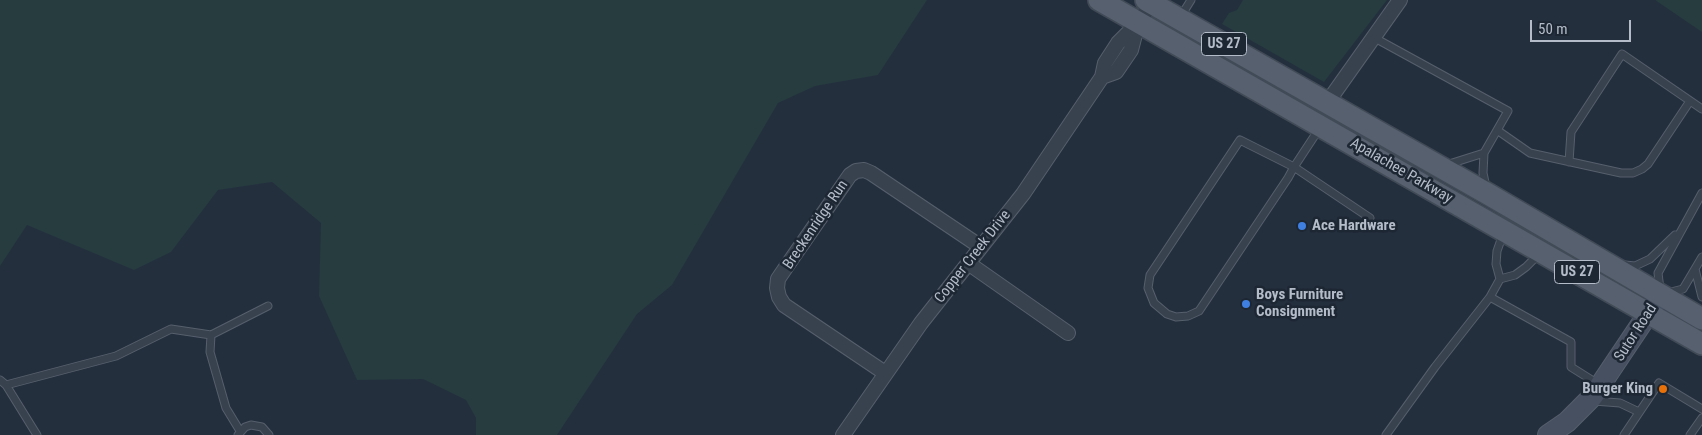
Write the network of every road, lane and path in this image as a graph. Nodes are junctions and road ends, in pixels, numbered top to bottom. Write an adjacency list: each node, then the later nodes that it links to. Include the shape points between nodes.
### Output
1 (1099, 0): 6 (main road, Apalachee Parkway / US 27)
2 (1191, 0): 5 (lane)
3 (1400, 0): 7 (street)
4 (1149, 2): 5 (main road, Apalachee Parkway / US 27); 6 (street, Copper Creek Drive)
5 (1180, 19): 9 (main road, Apalachee Parkway / US 27)
6 (1138, 23): 11 (main road, Apalachee Parkway / US 27); 24 (street, Copper Creek Drive, via 1118,42 1104,63 1102,78 1023,194)
7 (1373, 38): 9 (street); 14 (lane, via 1508,111)
8 (1690, 101): 10 (lane); 16 (lane, via 1642,169 1621,173); 16 (lane, via 1622,54 1571,132)
9 (1326, 103): 11 (main road, via 1315,111); 12 (main road, Apalachee Parkway / US 27)
10 (1702, 109)
11 (1293, 110): 13 (main road, Apalachee Parkway / US 27)
12 (1354, 118): 13 (main road, via 1331,118); 18 (main road, Apalachee Parkway / US 27)
13 (1321, 126): 17 (lane); 22 (main road, Apalachee Parkway / US 27)
14 (1497, 130): 15 (lane); 16 (lane, via 1530,153)
15 (1484, 154): 18 (lane); 20 (lane, via 1483,173)
16 (1569, 162)
17 (1294, 167): 17 (lane, via 1240,140 1150,275 1149,292 1159,309 1176,317 1198,311); 21 (lane)
18 (1440, 167): 20 (main road, Apalachee Parkway / US 27)
19 (1702, 193): 23 (lane)
20 (1488, 194): 28 (main road, Apalachee Parkway / US 27)
21 (1370, 218)
22 (1504, 230): 25 (main road, Apalachee Parkway / US 27); 30 (lane, via 1497,251)
23 (1681, 230): 28 (lane, via 1643,263 1635,266); 31 (lane, via 1658,274)
24 (981, 247): 27 (street, Copper Creek Drive); 40 (street, Breckenridge Run, via 870,173 864,170 850,175 778,280 777,288 784,304)
25 (1541, 252): 30 (lane, via 1515,275); 35 (main road, Apalachee Parkway / US 27)
26 (1702, 257): 29 (lane)
27 (968, 263): 37 (street); 40 (street, Copper Creek Drive)
28 (1606, 264): 31 (main road, Apalachee Parkway / US 27)
29 (1696, 268): 31 (lane, via 1683,289); 33 (lane)
30 (1500, 278): 32 (lane)
31 (1661, 295): 35 (street, Sutor Road); 36 (main road, Apalachee Parkway / US 27)
32 (1490, 297): 43 (lane, via 1571,342 1571,367); 51 (lane)
33 (1702, 297)
34 (268, 306): 38 (lane)
35 (1649, 313): 39 (main road, Apalachee Parkway / US 27); 43 (street, Sutor Road)
36 (1702, 320)
37 (1068, 332)
38 (211, 335): 42 (lane, via 171,329 116,356); 47 (lane, via 210,352 226,408)
39 (1702, 344)
40 (886, 373): 50 (street, Copper Creek Drive)
41 (0, 380): 42 (lane)
42 (6, 385): 48 (lane)
43 (1595, 393): 45 (lane); 52 (street, Sutor Road, via 1567,422)
44 (1702, 410): 45 (lane, via 1659,383)
45 (1639, 412): 53 (lane)
46 (1702, 418): 54 (lane)
47 (239, 433): 49 (lane, via 257,425)
48 (37, 435)
49 (269, 435)
50 (843, 435)
51 (1386, 435)
52 (1548, 435)
53 (1624, 435)
54 (1690, 435)

